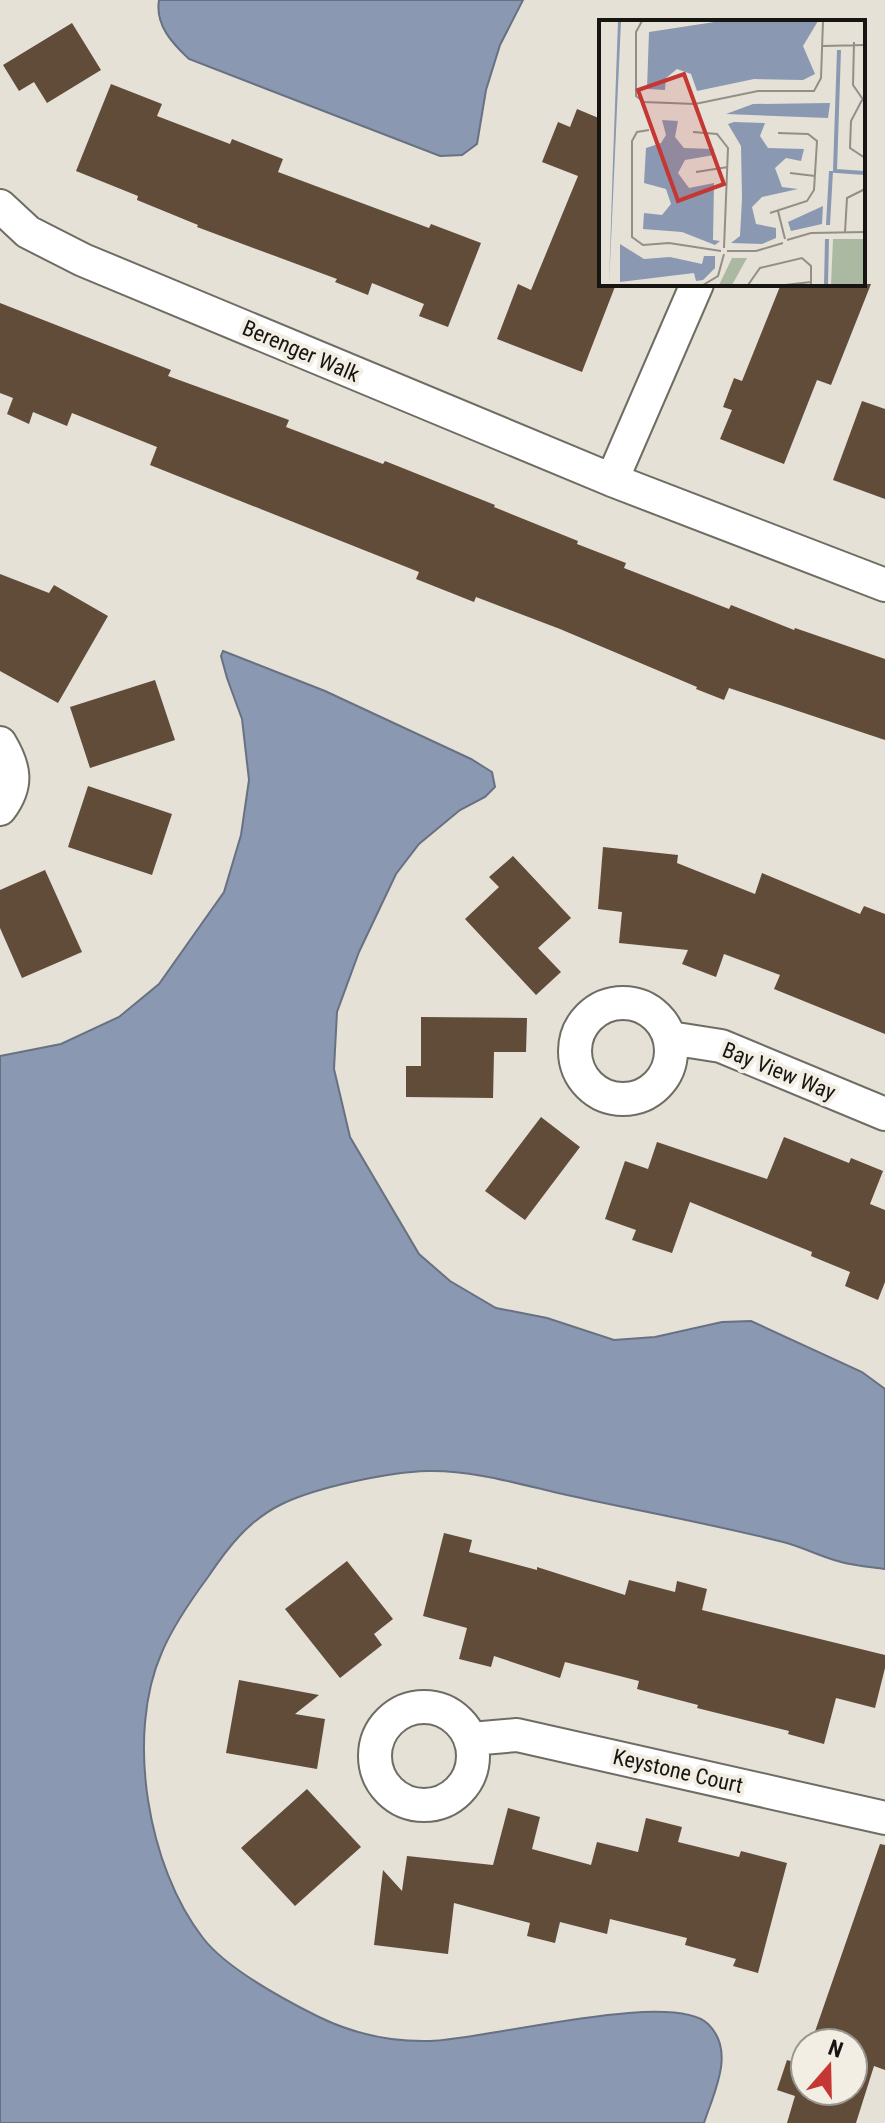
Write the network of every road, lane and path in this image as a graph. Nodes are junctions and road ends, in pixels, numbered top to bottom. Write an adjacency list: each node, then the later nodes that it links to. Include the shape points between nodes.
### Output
1 (0, 206): 3 (street, Berenger Walk, via 28,232 83,260)
2 (696, 286): 3 (street)
3 (612, 480): 4 (street, Berenger Walk)
4 (885, 585)
5 (0, 743): 6 (street, via 13,778)
6 (0, 809)
7 (670, 1038): 8 (street, Bay View Way, via 721,1046)
8 (885, 1114)
9 (471, 1739): 10 (street, Keystone Court, via 517,1735)
10 (885, 1818)

